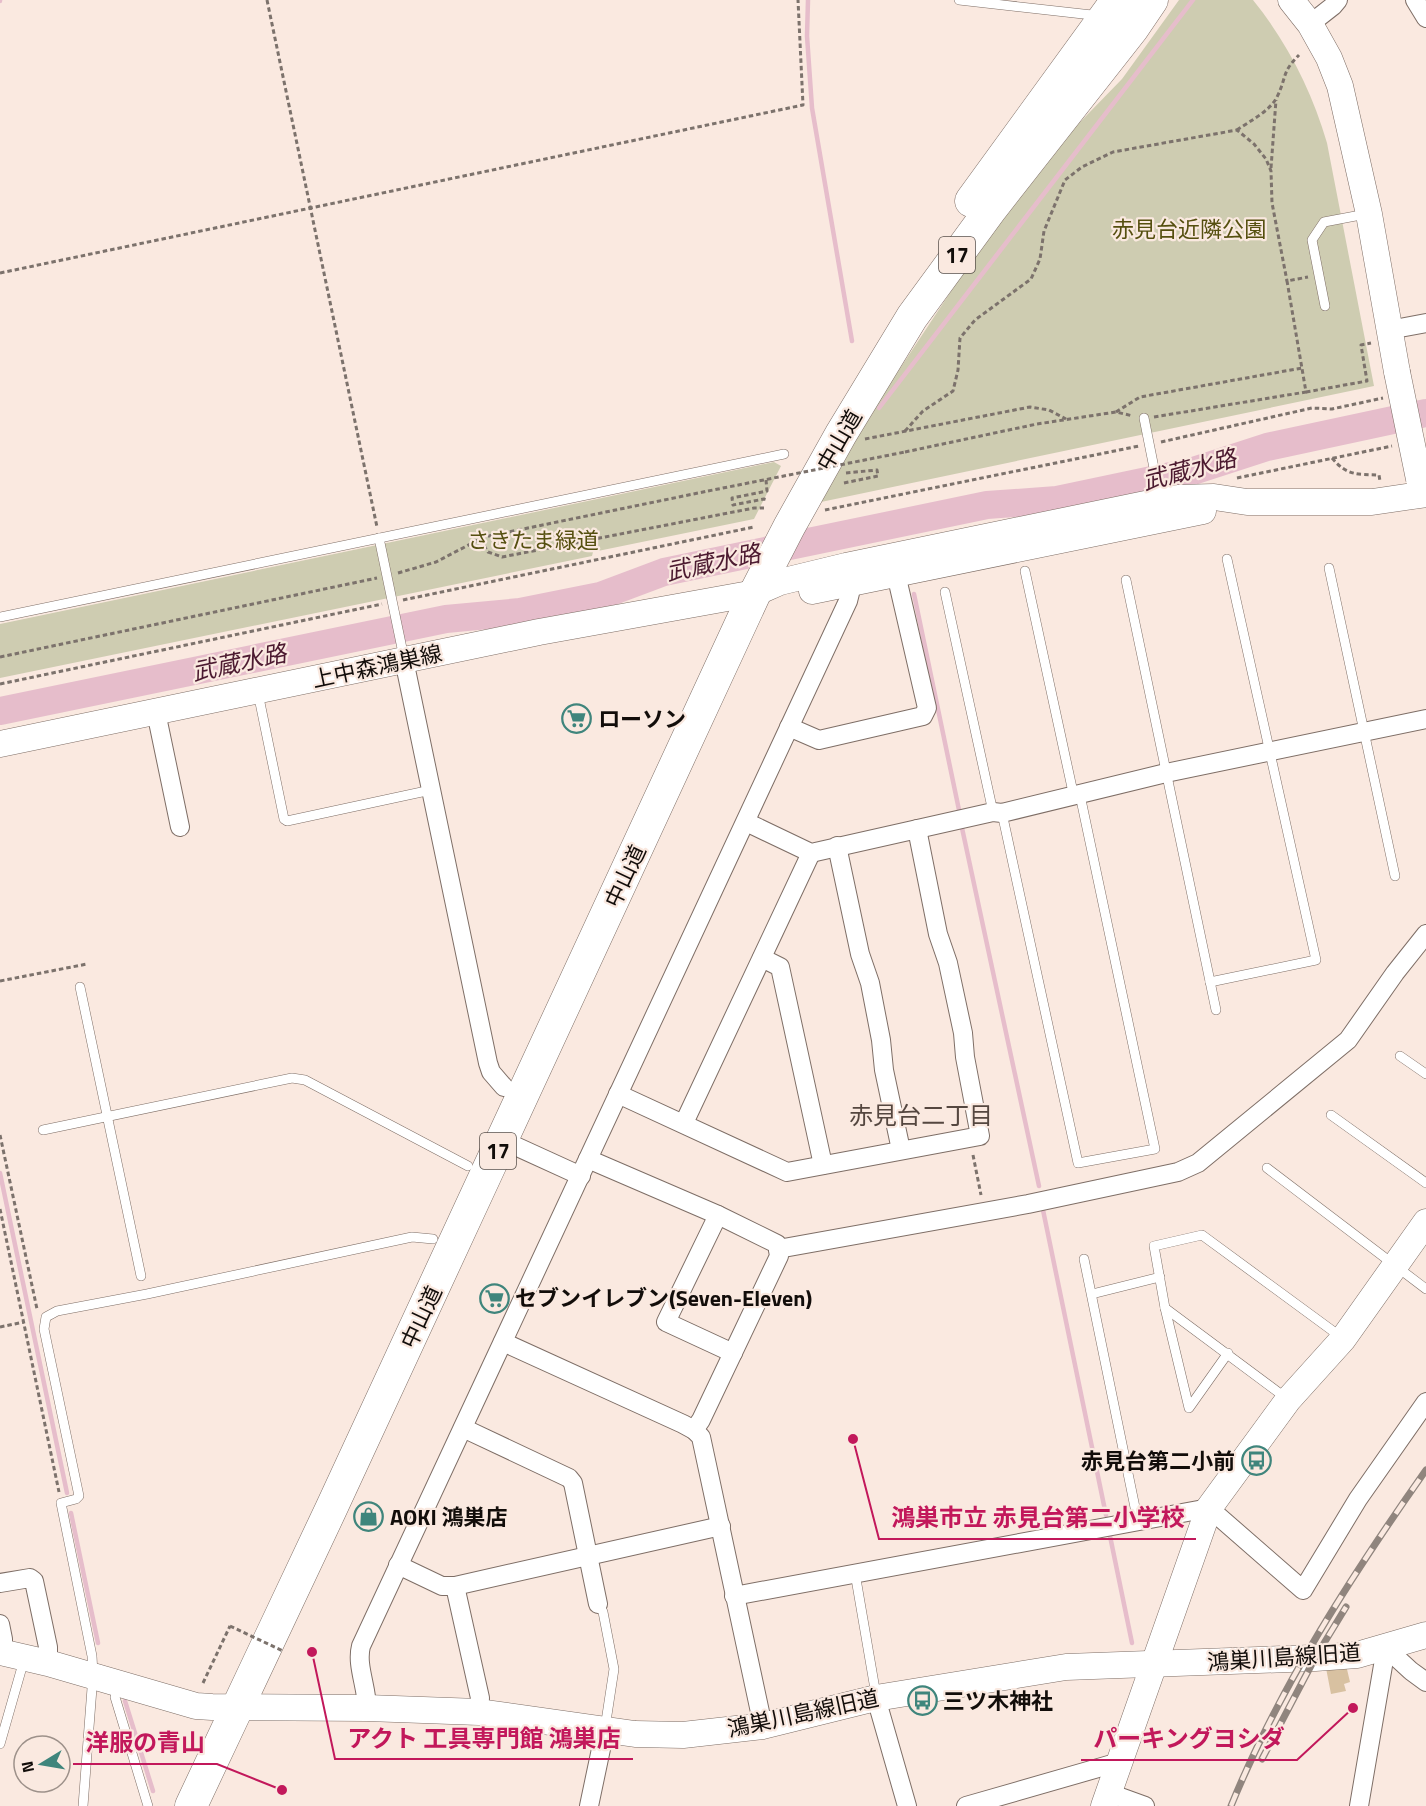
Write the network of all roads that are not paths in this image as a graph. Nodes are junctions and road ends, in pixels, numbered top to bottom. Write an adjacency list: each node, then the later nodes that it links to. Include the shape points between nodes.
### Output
1 (959, 0): 6 (lane, via 1092,15)
2 (1152, 0): 17 (highway, 中山道 / 17, via 912,317 841,434)
3 (1291, 0): 8 (street)
4 (1338, 0): 8 (street)
5 (1415, 0): 7 (street)
6 (1109, 11): 17 (highway, 中山道 / 17, via 896,310 820,429)
7 (1426, 18)
8 (1310, 24): 9 (street, via 1340,86)
9 (1369, 214): 10 (lane, via 1324,222 1312,240); 12 (street)
10 (1325, 306)
11 (1426, 322): 12 (street)
12 (1381, 337): 15 (street, bridge, via 1397,372)
13 (1144, 418): 16 (lane)
14 (784, 454): 18 (lane)
15 (1423, 495): 16 (street, via 1372,502 1178,498)
16 (1161, 503): 22 (street, via 945,565); 23 (street)
17 (768, 523): 25 (highway, 中山道 / 17)
18 (379, 538): 27 (lane); 28 (lane)
19 (1227, 559): 35 (lane)
20 (1329, 568): 33 (lane)
21 (1025, 571): 38 (lane)
22 (896, 574): 23 (street); 32 (street, via 927,708 923,716 819,740)
23 (848, 575): 25 (street, 上中森鴻巣線); 32 (street, via 848,601)
24 (1126, 580): 36 (lane)
25 (749, 585): 28 (street, 上中森鴻巣線, via 539,632); 53 (highway, 中山道 / 17); 59 (highway, 中山道 / 17)
26 (945, 592): 39 (lane)
27 (0, 617)
28 (403, 653): 29 (street, 上中森鴻巣線); 37 (street)
29 (257, 691): 30 (street, 上中森鴻巣線); 37 (lane, via 284,819)
30 (156, 712): 34 (street, 上中森鴻巣線); 41 (street)
31 (1426, 719): 33 (street)
32 (789, 727): 40 (street)
33 (1364, 731): 35 (street); 45 (lane)
34 (0, 744)
35 (1269, 752): 36 (street); 48 (lane, via 1316,960)
36 (1167, 773): 38 (street); 48 (lane)
37 (431, 790): 53 (street, via 488,1063)
38 (1077, 796): 39 (street); 39 (lane, via 1155,1149 1078,1163)
39 (997, 813): 42 (street)
40 (746, 822): 44 (street); 54 (street)
41 (180, 826)
42 (916, 829): 43 (street); 60 (street, via 963,1033 980,1136)
43 (837, 846): 44 (street); 60 (street, via 870,983)
44 (811, 853): 47 (street)
45 (1395, 876)
46 (1426, 934): 69 (street, via 1348,1040 1198,1164 1178,1172 1028,1204)
47 (762, 958): 57 (street); 61 (street, via 780,967)
48 (1210, 982): 50 (lane)
49 (80, 987): 56 (lane)
50 (1216, 1010)
51 (1400, 1056): 52 (lane)
52 (1426, 1074)
53 (504, 1087): 62 (highway, 中山道 / 17)
54 (618, 1094): 57 (street); 63 (street)
55 (1331, 1114): 65 (lane)
56 (107, 1116): 58 (lane); 62 (lane, via 292,1078 305,1080); 72 (lane)
57 (684, 1123): 61 (street, via 787,1172)
58 (43, 1130)
59 (502, 1140): 63 (street); 104 (highway, 中山道 / 17, via 332,1509)
60 (901, 1150): 61 (street)
61 (823, 1165)
62 (468, 1166): 68 (highway, 中山道 / 17)
63 (585, 1167): 66 (street); 78 (street)
64 (1267, 1168): 71 (lane)
65 (1426, 1183)
66 (718, 1215): 69 (street, via 777,1244); 79 (street, via 666,1322)
67 (1426, 1222): 71 (street)
68 (434, 1239): 100 (lane, via 412,1237 57,1311 46,1317 44,1329 79,1496 61,1503); 104 (highway, 中山道 / 17, via 315,1502)
69 (778, 1249): 79 (street, via 779,1256)
70 (1084, 1259): 75 (lane)
71 (1395, 1266): 74 (lane); 77 (street)
72 (141, 1275)
73 (1160, 1277): 75 (lane); 76 (lane); 77 (lane, via 1154,1246 1202,1235)
74 (1426, 1289)
75 (1092, 1294): 86 (lane)
76 (1165, 1308): 80 (lane); 80 (lane, via 1189,1408)
77 (1343, 1339): 81 (street)
78 (503, 1342): 83 (street); 84 (street)
79 (733, 1353): 84 (street)
80 (1228, 1353): 81 (lane)
81 (1288, 1400): 85 (street)
82 (1426, 1402): 85 (street, via 1358,1499 1303,1590)
83 (463, 1428): 88 (street, via 569,1478); 89 (street)
84 (694, 1430): 87 (street, via 701,1437)
85 (1209, 1508): 86 (street); 99 (street)
86 (1138, 1522): 90 (street)
87 (721, 1527): 88 (street); 93 (street)
88 (587, 1556): 92 (street); 94 (street)
89 (398, 1565): 92 (street, via 442,1586); 105 (street, via 359,1651)
90 (855, 1573): 93 (street); 103 (lane)
91 (0, 1583): 98 (street, via 24,1578 34,1581 48,1647)
92 (455, 1586): 106 (street, via 480,1698)
93 (734, 1596): 107 (street)
94 (598, 1605): 108 (lane, via 603,1612 614,1669)
95 (0, 1624): 98 (street, via 3,1639)
96 (1426, 1635): 97 (street, 鴻巣川島線旧道)
97 (1386, 1648): 99 (street, 鴻巣川島線旧道, via 1315,1659); 101 (street); 121 (street)
98 (19, 1656): 100 (street, 鴻巣川島線旧道); 109 (lane)
99 (1153, 1664): 103 (street, 鴻巣川島線旧道, via 1066,1667); 110 (street)
100 (93, 1675): 102 (street, 鴻巣川島線旧道); 113 (lane)
101 (1426, 1682)
102 (118, 1683): 104 (street, 鴻巣川島線旧道, via 196,1706); 114 (lane, via 115,1697)
103 (876, 1698): 107 (street, 鴻巣川島線旧道); 118 (street)
104 (217, 1699): 105 (street, 鴻巣川島線旧道); 115 (highway, 中山道 / 17); 116 (highway, 中山道 / 17)
105 (367, 1707): 106 (street, 鴻巣川島線旧道)
106 (479, 1712): 108 (street, 鴻巣川島線旧道)
107 (762, 1726): 108 (street, 鴻巣川島線旧道, via 683,1735)
108 (605, 1730): 117 (street)
109 (0, 1744)
110 (1119, 1762): 111 (street); 112 (street)
111 (1106, 1799): 120 (street)
112 (988, 1803): 119 (street)
113 (83, 1806)
114 (148, 1806)
115 (170, 1806)
116 (191, 1806)
117 (589, 1806)
118 (907, 1806)
119 (966, 1806)
120 (1145, 1806)
121 (1359, 1806)

